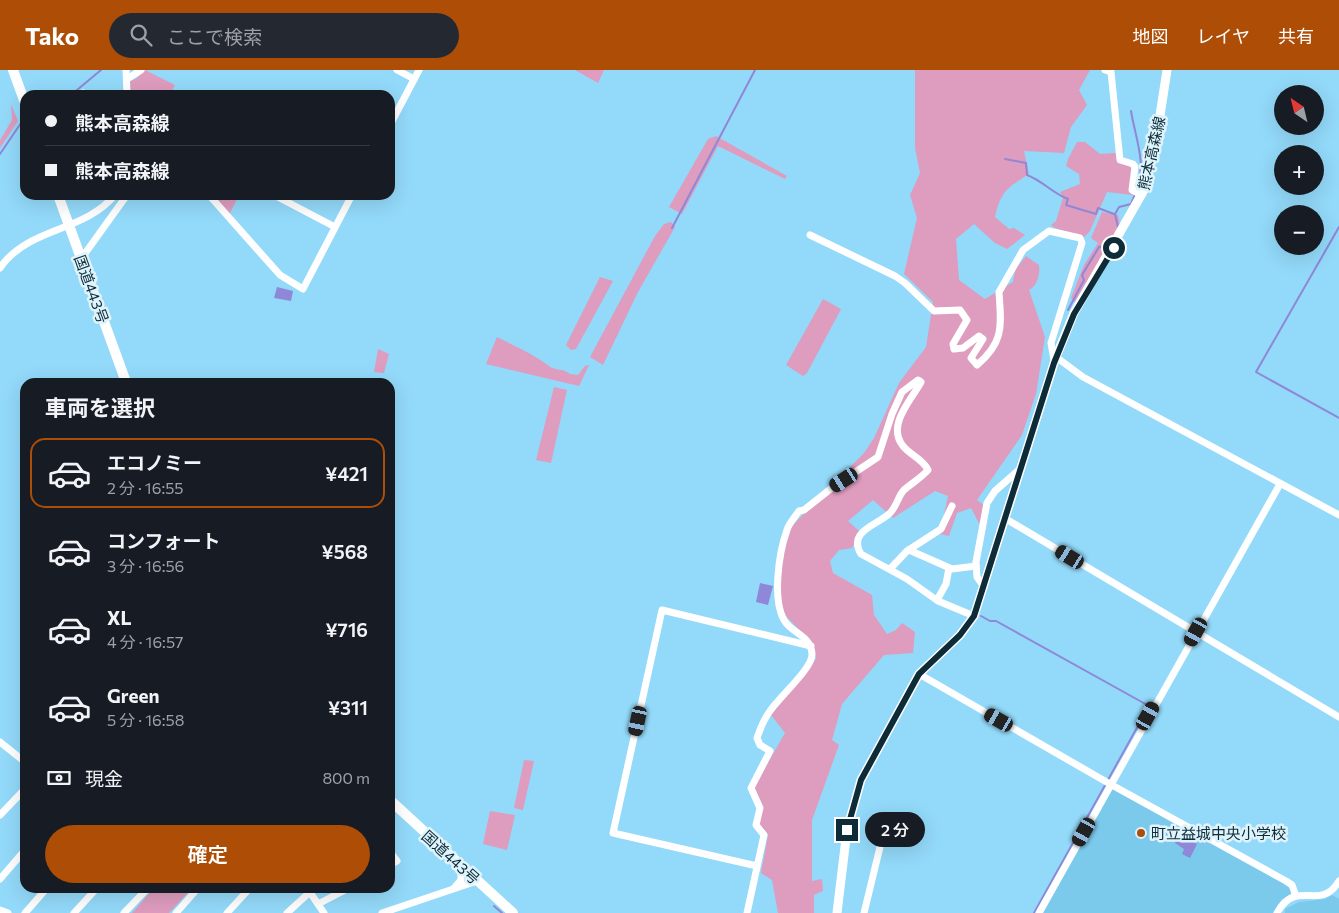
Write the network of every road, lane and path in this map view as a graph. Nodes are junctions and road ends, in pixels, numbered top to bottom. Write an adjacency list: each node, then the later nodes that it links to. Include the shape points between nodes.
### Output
1 (13, 70): 10 (highway)
2 (126, 70): 8 (street)
3 (142, 70): 8 (street)
4 (396, 70): 9 (street)
5 (419, 70): 9 (street)
6 (1105, 70): 13 (street, via 1111,72 1120,160 1135,167 1132,190)
7 (1167, 70): 13 (main road, 熊本高森線, via 1155,148)
8 (127, 79): 11 (street)
9 (414, 79): 12 (street)
10 (20, 90)
11 (127, 90)
12 (395, 115)
13 (1142, 195): 25 (main road, 熊本高森線, via 1074,314)
14 (60, 200): 20 (highway, 国道443号)
15 (110, 200): 20 (street, via 89,217)
16 (123, 200): 23 (street)
17 (213, 200): 21 (street, via 280,275 304,290)
18 (284, 200): 21 (street)
19 (349, 200): 21 (street)
20 (69, 227): 23 (highway, 国道443号); 24 (street, via 27,242)
21 (335, 227)
22 (810, 235): 25 (street, via 895,276 934,311 960,310 967,320 953,344 954,349 963,348 979,336 983,339 971,358 977,365 998,341 1002,310 998,292 1023,250 1049,231 1080,238 1082,243 1050,343)
23 (81, 259): 26 (highway, 国道443号)
24 (0, 268)
25 (1055, 360): 27 (main road, 熊本高森線); 28 (street)
26 (125, 378)
27 (1022, 467): 31 (main road, 熊本高森線); 33 (street, via 995,490 988,503)
28 (1280, 484): 30 (street); 39 (street)
29 (952, 506): 32 (street, via 942,529)
30 (1339, 515)
31 (1006, 519): 36 (main road, 熊本高森線); 39 (street)
32 (909, 550): 34 (street); 35 (street)
33 (976, 566): 34 (street); 36 (street, via 977,577)
34 (949, 568): 37 (street, via 946,584)
35 (890, 569): 37 (street); 40 (street, via 861,554 856,543 866,529 890,514 902,492 928,470 903,446 898,435 905,404 921,382 918,380 902,392 878,457 799,511 787,530 779,566 778,596 782,616)
36 (984, 587): 38 (main road, 熊本高森線)
37 (937, 600): 38 (street)
38 (974, 616): 41 (main road, 熊本高森線, via 960,635)
39 (1196, 632): 42 (street); 45 (street)
40 (811, 646): 52 (street, via 808,666 770,711 757,738 760,745 770,751 751,788 760,808 756,825 764,835); 52 (street, via 662,610 613,833)
41 (919, 674): 45 (street); 79 (main road, 熊本高森線, via 861,780 847,830)
42 (1339, 717)
43 (0, 742): 44 (street)
44 (20, 758)
45 (1110, 784): 65 (street, via 1286,881 1292,885); 81 (street)
46 (20, 794): 48 (street)
47 (395, 805): 51 (highway, 国道443号)
48 (0, 816)
49 (880, 847): 80 (street)
50 (20, 856): 53 (street)
51 (460, 866): 55 (highway, 国道443号); 56 (street, via 461,880)
52 (757, 866): 78 (street)
53 (0, 878)
54 (1339, 880): 65 (street, via 1333,892 1324,897)
55 (477, 881): 56 (street); 77 (highway, 国道443号)
56 (454, 888): 76 (street)
57 (43, 893): 69 (street)
58 (92, 893): 70 (street)
59 (140, 893): 71 (street)
60 (194, 893): 72 (street)
61 (245, 893): 73 (street)
62 (305, 893): 74 (street)
63 (310, 893): 66 (street)
64 (339, 893): 66 (street)
65 (1296, 896): 82 (street, via 1284,901)
66 (318, 904): 75 (street)
67 (0, 910): 68 (street)
68 (8, 913)
69 (26, 913)
70 (74, 913)
71 (125, 913)
72 (176, 913)
73 (227, 913)
74 (287, 913)
75 (324, 913)
76 (382, 913)
77 (513, 913)
78 (747, 913)
79 (837, 913)
80 (864, 913)
81 (1039, 913)
82 (1277, 913)

